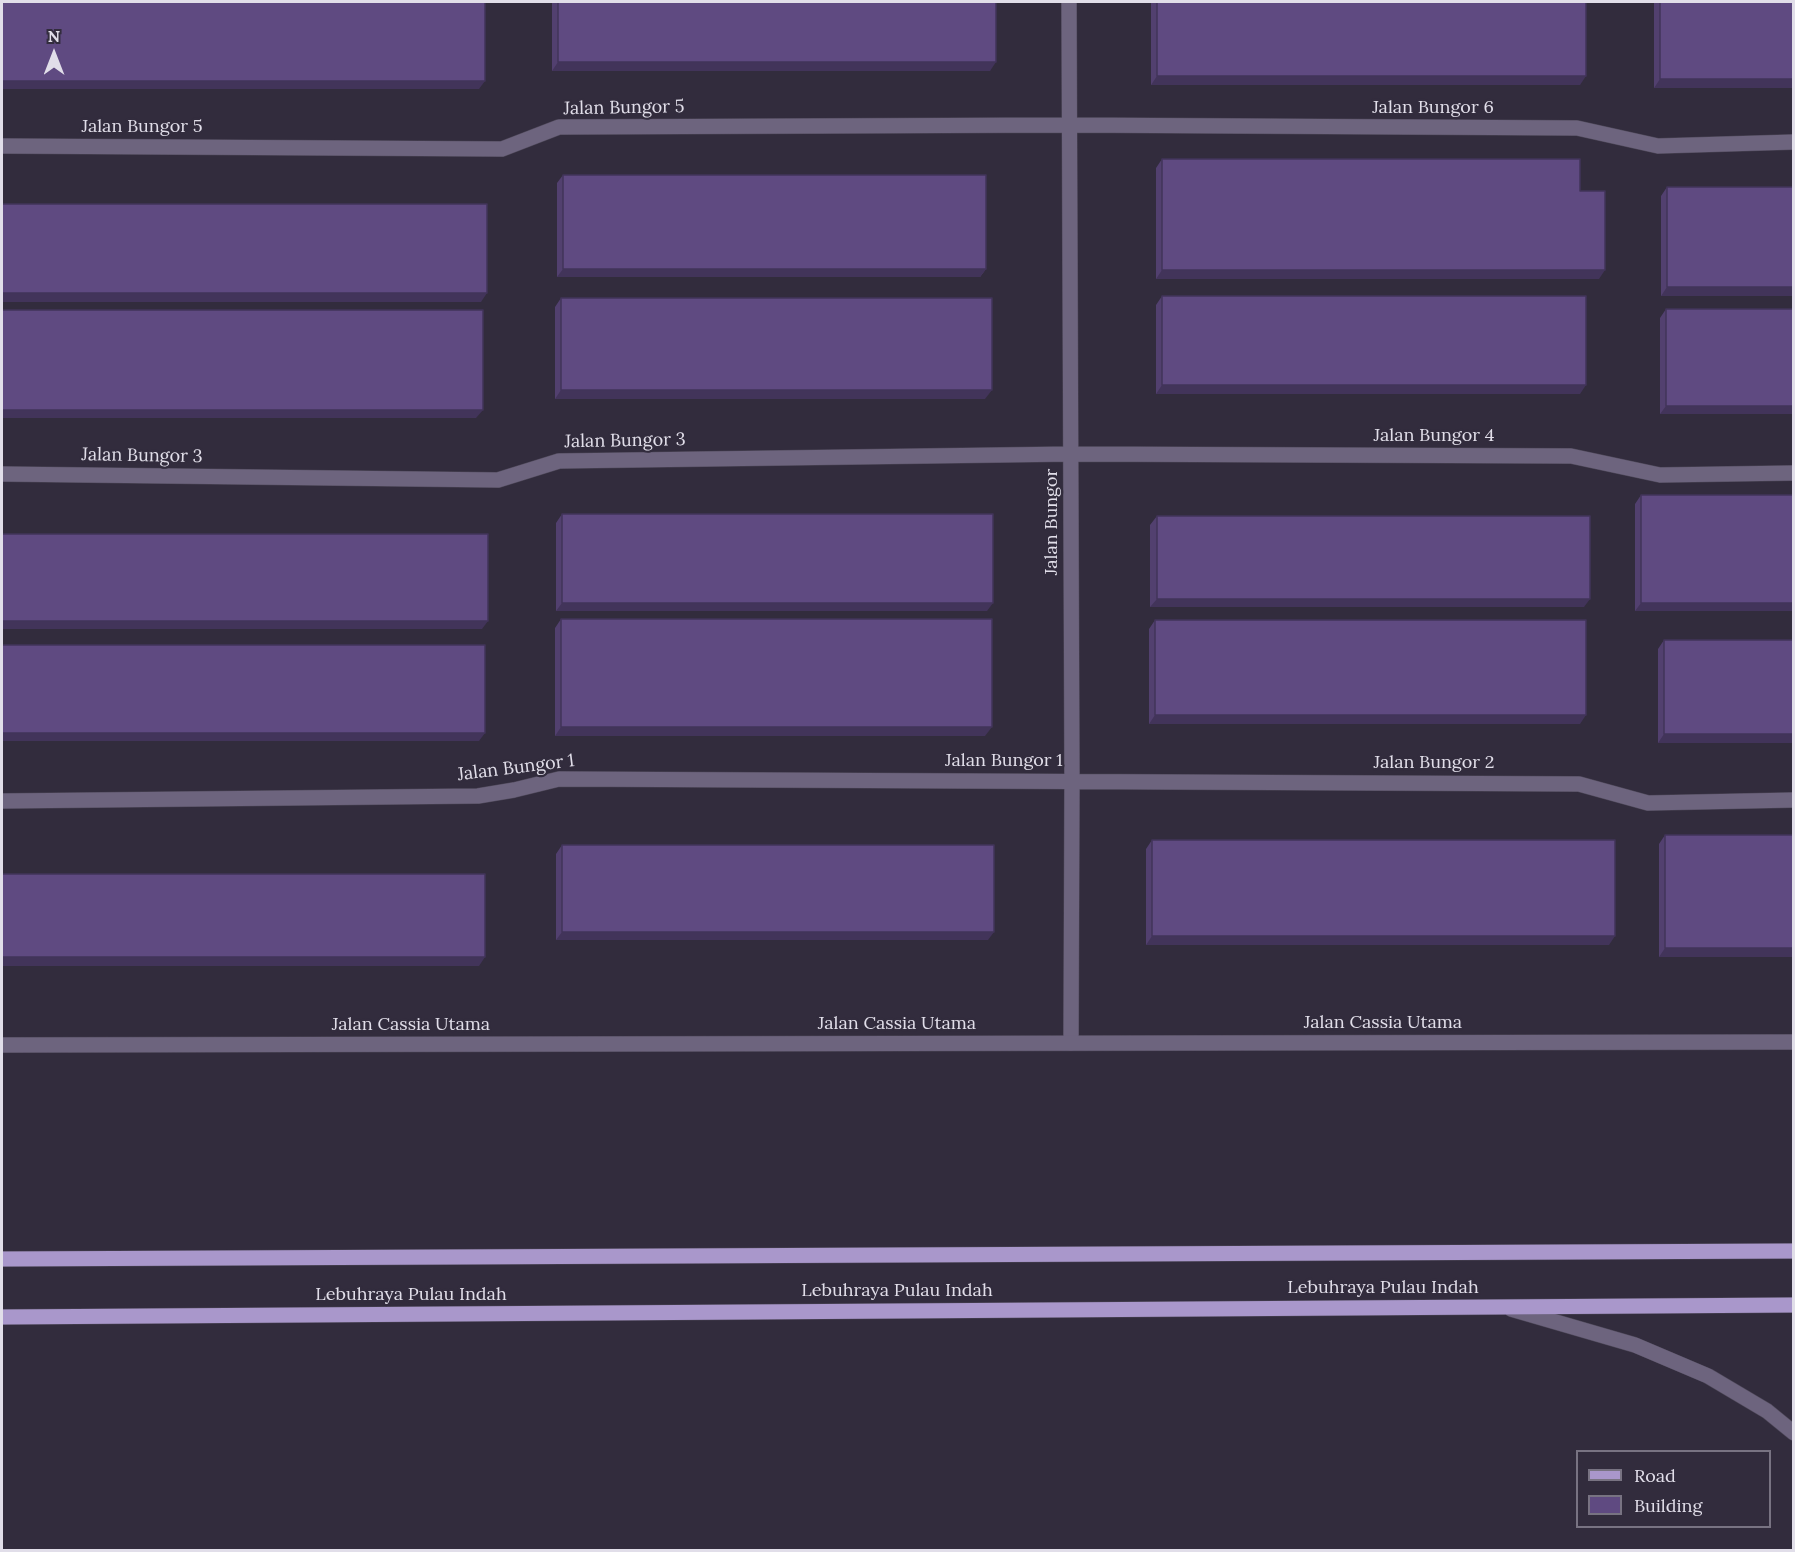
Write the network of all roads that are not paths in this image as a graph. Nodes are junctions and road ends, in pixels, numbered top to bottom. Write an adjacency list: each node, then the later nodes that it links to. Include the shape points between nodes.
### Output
1 (1070, 2): 2 (street, Jalan Bungor)
2 (1070, 125): 3 (street, Jalan Bungor 6, via 1577,128 1658,146); 4 (street, Jalan Bungor 5, via 559,127 501,149); 5 (street, Jalan Bungor)
3 (1794, 142)
4 (2, 146)
5 (1072, 454): 6 (street, Jalan Bungor 4, via 1571,456 1660,475); 7 (street, Jalan Bungor 3, via 559,461 498,480); 8 (street, Jalan Bungor)
6 (1794, 473)
7 (2, 474)
8 (1072, 780): 9 (street, Jalan Bungor 2, via 1579,784 1648,803); 10 (street, Jalan Bungor 1, via 559,779 478,796); 12 (street, Jalan Bungor)
9 (1794, 800)
10 (2, 801)
11 (1794, 1042): 12 (street, Jalan Cassia Utama)
12 (1071, 1043): 13 (street, Jalan Cassia Utama)
13 (2, 1045)
14 (1794, 1251): 15 (main road, Lebuhraya Pulau Indah)
15 (2, 1259)
16 (1794, 1305): 17 (main road, Lebuhraya Pulau Indah)
17 (1504, 1307): 18 (main road, Lebuhraya Pulau Indah); 19 (street, via 1635,1345 1708,1376 1767,1411)
18 (2, 1317)
19 (1794, 1433)

